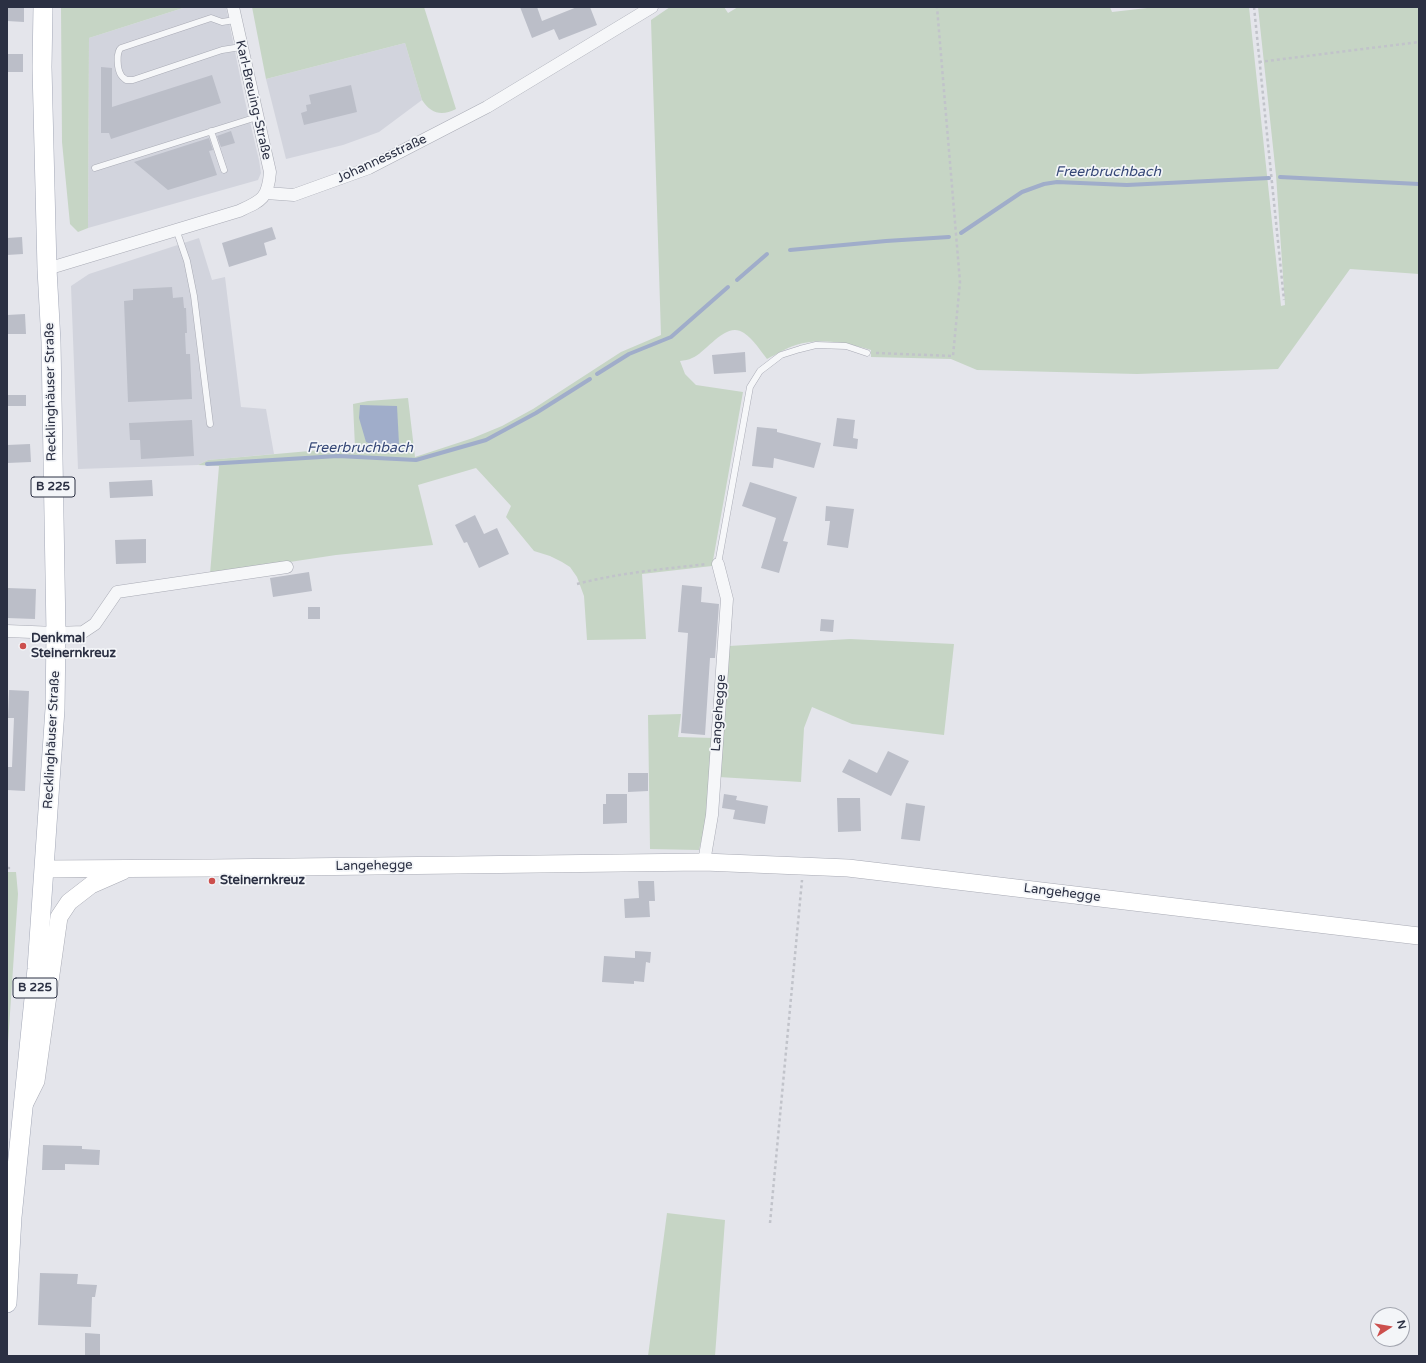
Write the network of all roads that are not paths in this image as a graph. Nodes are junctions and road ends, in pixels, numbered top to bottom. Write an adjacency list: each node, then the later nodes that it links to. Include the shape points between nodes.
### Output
1 (43, 7): 12 (main road, Recklinghäuser Straße / B 225)
2 (233, 7): 4 (street, Karl-Breuing-Straße)
3 (652, 7): 10 (street, Johannesstraße, via 487,106 369,168 294,195)
4 (235, 20): 5 (street, Karl-Breuing-Straße); 5 (lane, via 222,22 211,18 121,48 117,54 120,74 126,80 133,80)
5 (241, 46): 6 (street, Karl-Breuing-Straße)
6 (257, 117): 7 (lane); 10 (street, Karl-Breuing-Straße, via 270,172)
7 (211, 131): 8 (lane); 9 (lane)
8 (95, 168)
9 (224, 170)
10 (266, 193): 11 (street, via 258,202 239,211)
11 (176, 229): 12 (street); 14 (lane, via 188,261)
12 (47, 269): 18 (main road, Recklinghäuser Straße / B 225, via 51,342)
13 (867, 353): 15 (lane, via 846,346 816,345 781,355 760,371 750,387)
14 (210, 424)
15 (718, 564): 19 (street, Langehegge, via 727,599 712,815)
16 (287, 567): 18 (street, via 116,592 95,624 83,632)
17 (7, 631): 18 (street)
18 (56, 633): 20 (main road, Recklinghäuser Straße / B 225, via 55,709)
19 (704, 862): 21 (street, Langehegge); 22 (street, Langehegge, via 855,869)
20 (44, 868): 21 (street, Langehegge); 23 (main road, Recklinghäuser Straße / B 225, via 37,969)
21 (131, 868): 23 (street, B 225, via 91,885 69,902 59,917 36,1081)
22 (1419, 936)
23 (22, 1108): 24 (main road, Recklinghäuser Straße / B 225)
24 (7, 1303)

